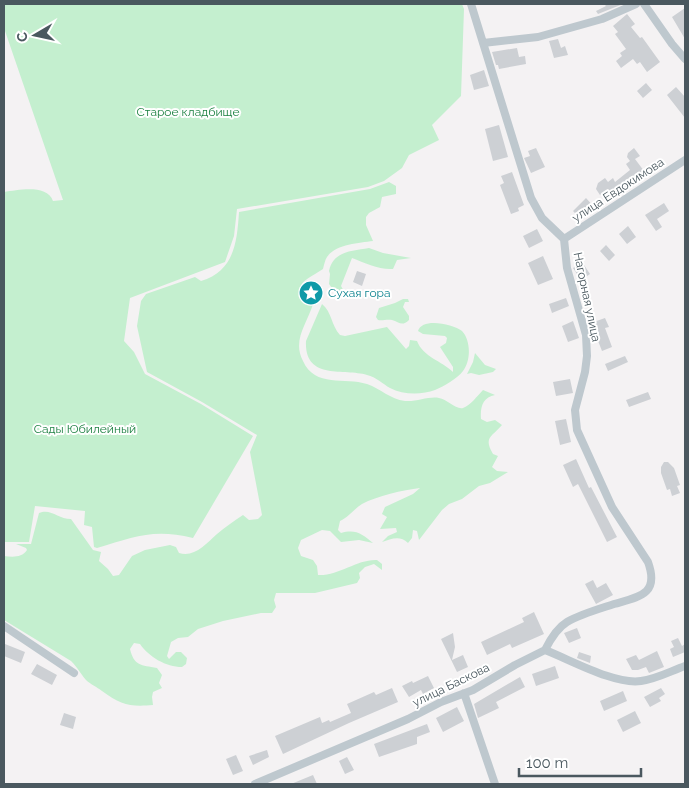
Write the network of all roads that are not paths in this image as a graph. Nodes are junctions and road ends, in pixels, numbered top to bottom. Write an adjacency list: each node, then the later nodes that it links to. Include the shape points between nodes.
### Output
1 (471, 4): 4 (street, Нагорная улица)
2 (636, 4): 4 (street, via 602,19 538,37)
3 (644, 4): 5 (street)
4 (483, 43): 7 (street, Нагорная улица, via 530,198 542,218)
5 (685, 59)
6 (685, 160): 7 (street, улица Евдокимова)
7 (564, 239): 9 (street, Нагорная улица, via 567,268 584,323 587,346 585,372 575,410 576,430 612,507 648,562 652,580 649,588 638,598 566,623)
8 (4, 626): 11 (street)
9 (546, 650): 10 (street, via 628,682 652,678); 12 (street, улица Баскова)
10 (685, 666)
11 (74, 673)
12 (464, 694): 13 (street, улица Баскова); 14 (street)
13 (256, 784)
14 (495, 784)

